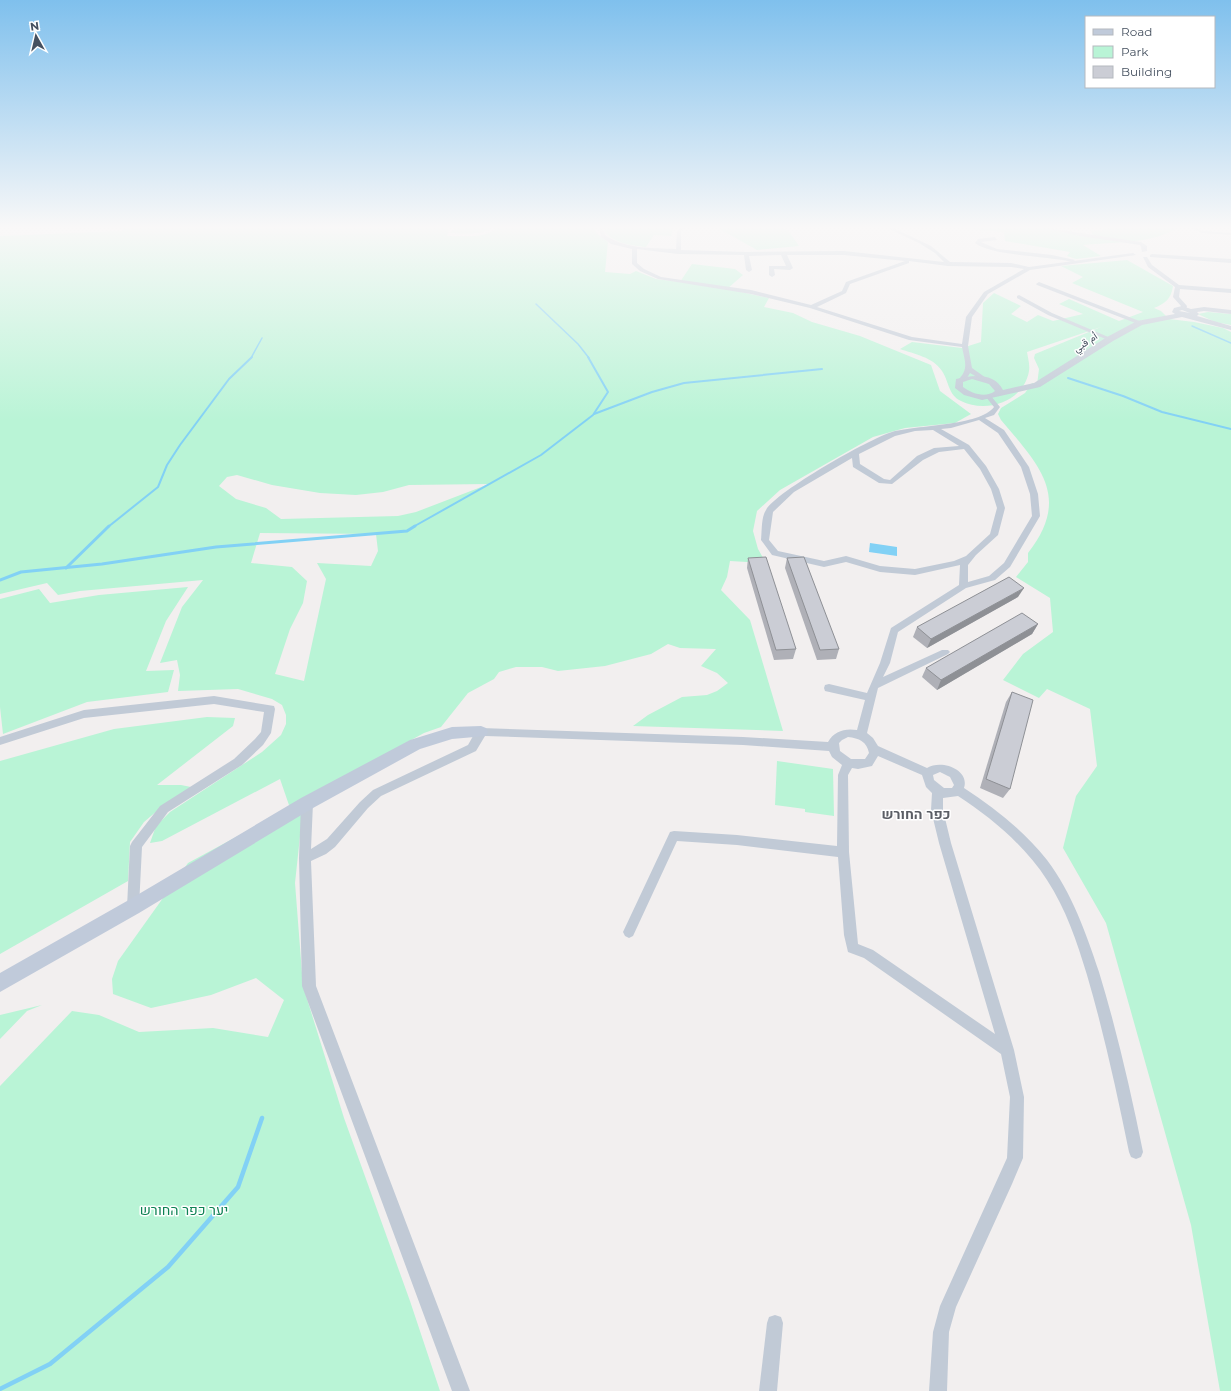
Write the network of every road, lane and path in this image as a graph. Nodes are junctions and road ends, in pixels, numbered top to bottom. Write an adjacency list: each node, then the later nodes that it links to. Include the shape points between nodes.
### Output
1 (750, 292): 7 (street)
2 (844, 292): 7 (street)
3 (988, 292): 13 (street, via 969,317)
4 (1059, 292): 10 (street)
5 (1177, 292): 9 (street, via 1176,297)
6 (1020, 297): 12 (street, via 1050,314)
7 (812, 307): 13 (street, via 911,339)
8 (1231, 312): 9 (street, أم قبي, via 1204,309)
9 (1187, 313): 10 (street, أم قبي); 11 (street, via 1203,322)
10 (1140, 324): 12 (street, أم قبي)
11 (1231, 328)
12 (1110, 338): 17 (street, أم قبي, via 1060,372)
13 (965, 346): 14 (street)
14 (969, 369): 15 (street); 16 (street, أم قبي)
15 (961, 380): 16 (street, via 972,377); 18 (street, via 958,384 962,391 973,396)
16 (989, 381): 17 (street, أم قبي, via 1007,386); 18 (street, via 998,388)
17 (1027, 387): 18 (street, أم قبي)
18 (993, 395): 19 (street, via 997,408 992,414)
19 (980, 418): 20 (street, via 951,426); 24 (street, via 1001,432 1025,467 1034,494 1036,516 1007,565 992,578)
20 (934, 427): 21 (street); 22 (street, via 893,434)
21 (966, 447): 22 (street, via 938,450 920,458 892,482 882,481 856,465); 23 (street, via 983,468 995,489 1001,508 994,535)
22 (855, 453): 23 (street, via 791,490 769,511 765,540 775,553 824,564 846,559 880,569 914,572)
23 (969, 558): 24 (street, via 964,565)
24 (962, 586): 26 (street, via 894,630 885,663)
25 (945, 652): 26 (street)
26 (874, 686): 28 (street)
27 (829, 688): 28 (street)
28 (872, 698): 30 (street)
29 (481, 732): 32 (street, via 743,741); 38 (main road, via 452,733 427,739); 40 (street, via 472,748 377,793 364,804 331,843)
30 (861, 735): 32 (street, via 841,734); 33 (street, via 872,743)
31 (0, 741): 41 (street, via 84,714 214,700 270,709 266,733 259,742 238,762 164,809 136,846)
32 (833, 747): 34 (street, via 838,757)
33 (874, 749): 34 (street, via 868,763); 35 (street)
34 (848, 764): 39 (street, via 843,775)
35 (928, 773): 36 (street, via 940,768 950,771 960,782); 37 (street, via 930,785)
36 (958, 790): 37 (street, via 952,794); 45 (street, via 977,801 1025,843 1042,863 1075,921 1103,1009)
37 (938, 792): 44 (street, via 937,810 945,843)
38 (307, 803): 40 (street); 41 (main road)
39 (843, 852): 42 (street, via 674,836); 44 (street, via 853,948 868,954)
40 (305, 858): 47 (street, via 309,986)
41 (133, 907): 43 (main road)
42 (629, 932)
43 (0, 983)
44 (1007, 1050): 49 (street, via 1017,1097 1015,1158 948,1306 941,1332)
45 (1136, 1152)
46 (774, 1323): 48 (street)
47 (461, 1391)
48 (768, 1391)
49 (938, 1391)

